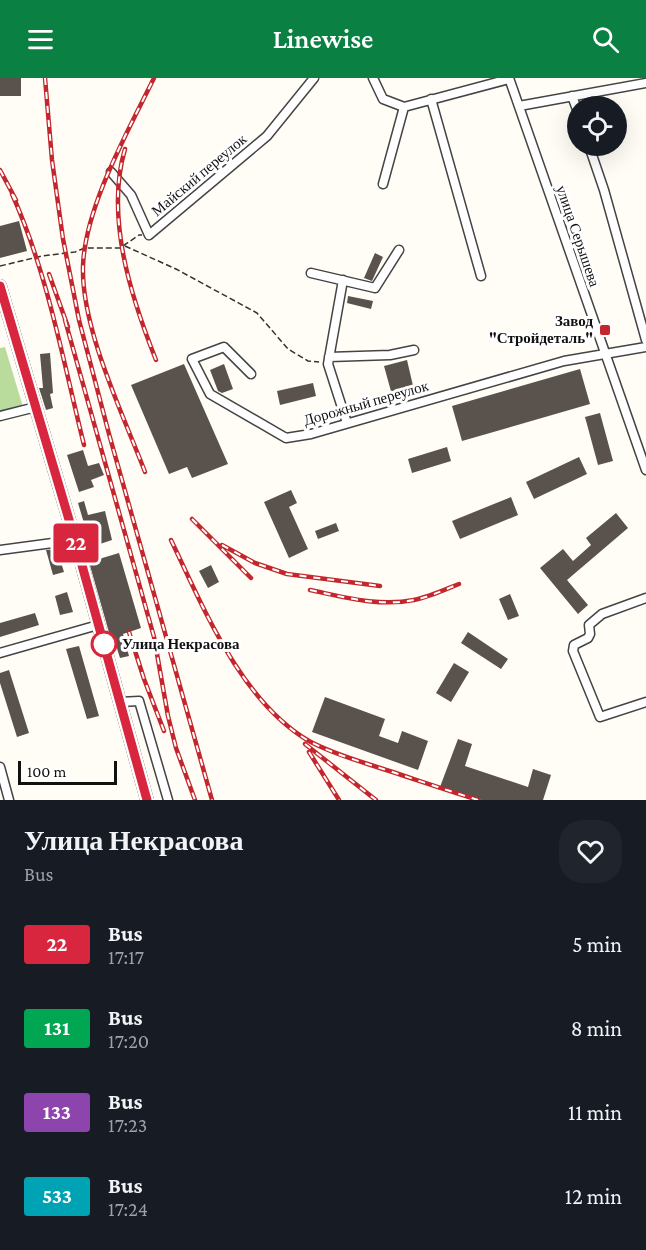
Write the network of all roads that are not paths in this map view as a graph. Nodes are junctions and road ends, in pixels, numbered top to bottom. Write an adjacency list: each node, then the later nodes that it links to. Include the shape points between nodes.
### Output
1 (314, 78): 11 (street, Майский переулок, via 267,136 149,235 131,195)
2 (373, 78): 9 (street, via 383,99)
3 (509, 78): 7 (street); 8 (street, улица Серышева)
4 (646, 83): 5 (street)
5 (572, 96)
6 (567, 97): 8 (street)
7 (431, 99): 9 (street); 15 (street)
8 (519, 106): 21 (street, улица Серышева)
9 (404, 107): 12 (street)
10 (592, 156): 18 (street)
11 (111, 172)
12 (384, 184)
13 (399, 250): 16 (street, via 375,288)
14 (310, 273): 16 (street)
15 (481, 276)
16 (343, 280): 22 (street)
17 (0, 286): 24 (main road)
18 (646, 340)
19 (646, 346): 21 (street, Дорожный переулок)
20 (414, 350): 22 (street)
21 (605, 352): 26 (street, Дорожный переулок); 27 (street, улица Серышева)
22 (328, 360): 26 (street)
23 (250, 374): 26 (street, Дорожный переулок, via 224,347 192,359 210,394 286,438)
24 (36, 407): 25 (street); 28 (main road)
25 (0, 416)
26 (347, 423)
27 (646, 470)
28 (75, 540): 29 (street); 31 (main road)
29 (0, 550)
30 (646, 598): 34 (street, via 602,614 589,625 588,638 574,645 573,651 600,717)
31 (98, 624): 32 (street); 33 (main road)
32 (0, 653)
33 (120, 702): 37 (main road); 38 (street, via 139,701)
34 (646, 702)
35 (0, 767): 36 (street)
36 (9, 800)
37 (147, 800)
38 (168, 800)

